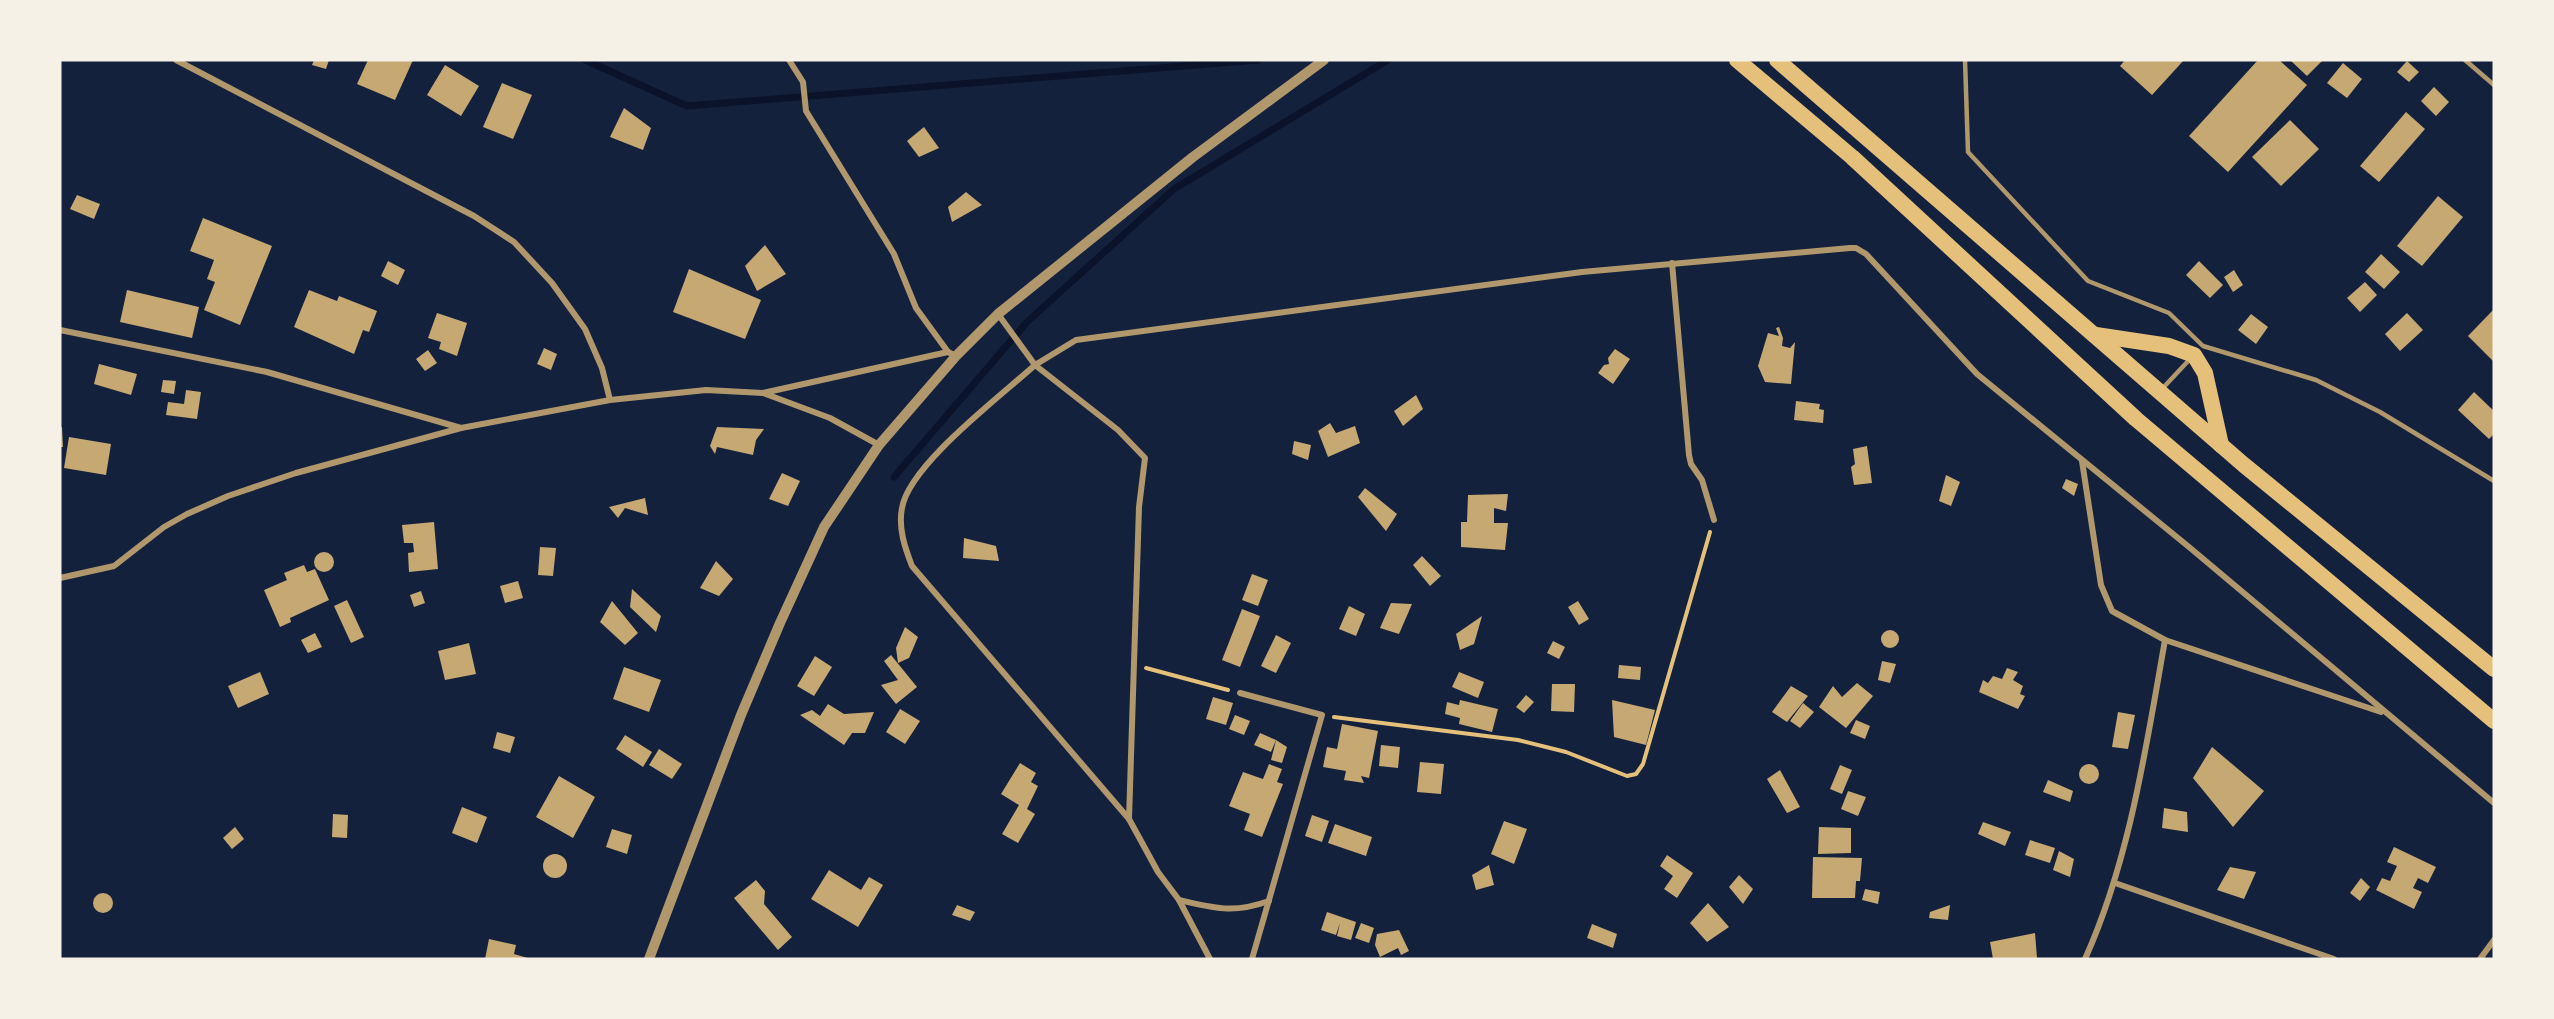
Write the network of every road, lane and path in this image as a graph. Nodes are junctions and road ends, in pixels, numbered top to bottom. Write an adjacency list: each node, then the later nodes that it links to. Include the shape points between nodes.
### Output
1 (176, 60): 18 (street, via 474,216 514,242 552,283 585,329 602,368)
2 (789, 60): 14 (street, via 802,82 806,111 894,254 916,308)
3 (1324, 60): 10 (street, via 1193,157)
4 (1737, 60): 32 (highway, via 1852,157 2136,419)
5 (1777, 60): 12 (highway)
6 (1965, 60): 13 (lane, via 1968,152 2088,281 2169,313)
7 (2465, 60): 8 (lane)
8 (2494, 85)
9 (1672, 264): 15 (street, via 1582,272 1076,340); 22 (street, via 1856,248 1866,254 1977,374); 24 (street, via 1689,455 1702,480)
10 (998, 314): 14 (street); 15 (street)
11 (60, 330): 19 (street, via 267,372)
12 (2096, 335): 13 (highway); 16 (highway)
13 (2198, 350): 16 (lane); 21 (highway); 23 (lane, via 2316,380 2380,412)
14 (952, 354): 17 (street); 20 (street)
15 (1035, 365): 27 (street, via 1123,434 1145,458 1139,507); 34 (street, via 926,464 902,508 903,543 912,566)
16 (2161, 391): 21 (highway)
17 (763, 393): 18 (street, via 706,390); 20 (street, via 830,418)
18 (610, 400): 19 (street)
19 (461, 428): 25 (street, via 296,473 228,496 164,527 114,566)
20 (879, 445): 39 (street, via 824,526 780,622 741,714)
21 (2221, 445): 28 (highway)
22 (2082, 460): 26 (street, via 2107,604 2112,611); 30 (street)
23 (2494, 481)
24 (1714, 520): 31 (path, via 1643,764 1636,774 1627,776 1566,752 1518,740)
25 (60, 578)
26 (2165, 640): 30 (street); 35 (street, via 2150,729)
27 (1134, 664): 29 (path); 34 (street)
28 (2494, 669)
29 (1240, 693): 31 (street)
30 (2385, 714): 33 (street)
31 (1322, 715): 37 (street)
32 (2494, 721)
33 (2494, 804)
34 (1129, 819): 36 (street, via 1158,872)
35 (2115, 883): 42 (street); 43 (street)
36 (1179, 900): 37 (street, via 1222,909 1246,909); 40 (street)
37 (1269, 901): 41 (street)
38 (2494, 940): 44 (street)
39 (649, 959)
40 (1210, 959)
41 (1252, 959)
42 (2085, 959)
43 (2334, 959)
44 (2480, 959)

